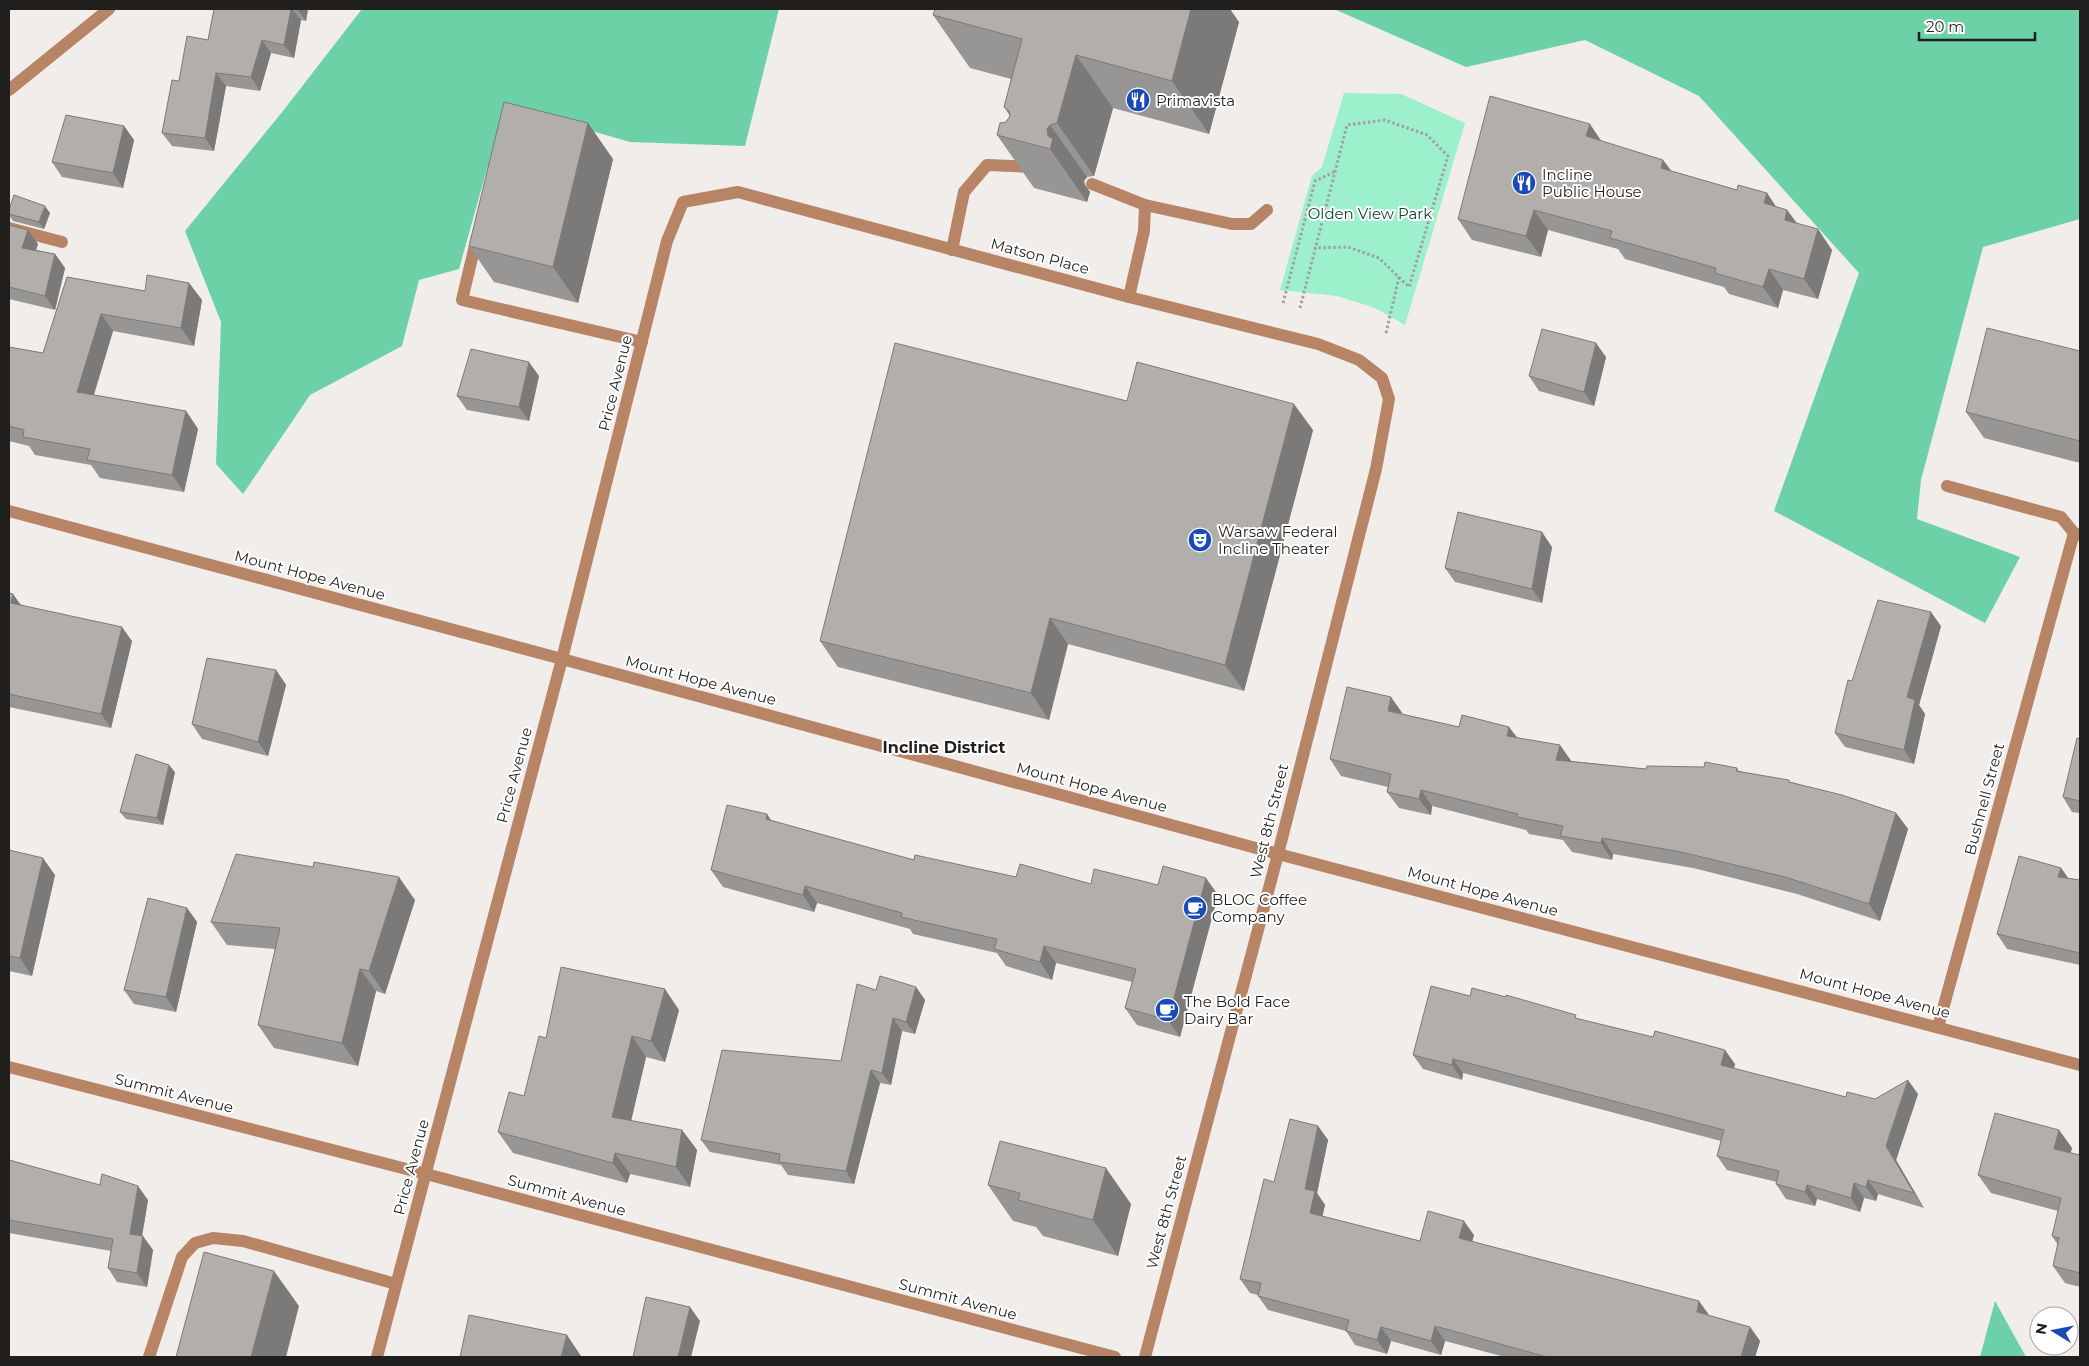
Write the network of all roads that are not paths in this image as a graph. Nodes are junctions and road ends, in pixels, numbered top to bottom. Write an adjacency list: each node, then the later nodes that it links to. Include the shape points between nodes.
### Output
1 (109, 9): 2 (street)
2 (9, 90)
3 (1039, 168): 11 (street, via 987,165 964,192)
4 (1092, 184): 6 (street)
5 (683, 202): 11 (street, Matson Place, via 738,192); 13 (street, Price Avenue, via 667,242)
6 (1145, 205): 7 (street, via 1232,224 1251,224); 12 (street, via 1144,231)
7 (1268, 210)
8 (480, 225): 13 (street, via 462,300)
9 (9, 228): 10 (street)
10 (62, 242)
11 (952, 250): 12 (street, Matson Place)
12 (1129, 297): 14 (street, Matson Place, via 1318,344 1359,360)
13 (642, 342): 18 (street, Price Avenue)
14 (1382, 378): 19 (street, West 8th Street, via 1389,399 1376,469)
15 (1947, 486): 17 (street, via 2061,518)
16 (9, 511): 18 (street, Mount Hope Avenue)
17 (2077, 534): 20 (street, Bushnell Street, via 2061,580)
18 (562, 659): 19 (street, Mount Hope Avenue); 23 (street, Price Avenue)
19 (1278, 854): 20 (street, Mount Hope Avenue); 28 (street, West 8th Street)
20 (1938, 1027): 21 (street, Mount Hope Avenue)
21 (2080, 1065)
22 (9, 1067): 23 (street, Summit Avenue)
23 (426, 1174): 24 (street, Price Avenue); 27 (street, Summit Avenue)
24 (396, 1284): 25 (street, via 243,1241 213,1238 195,1243 182,1257); 26 (street, Price Avenue)
25 (149, 1357)
26 (377, 1357)
27 (1115, 1357)
28 (1145, 1357)

